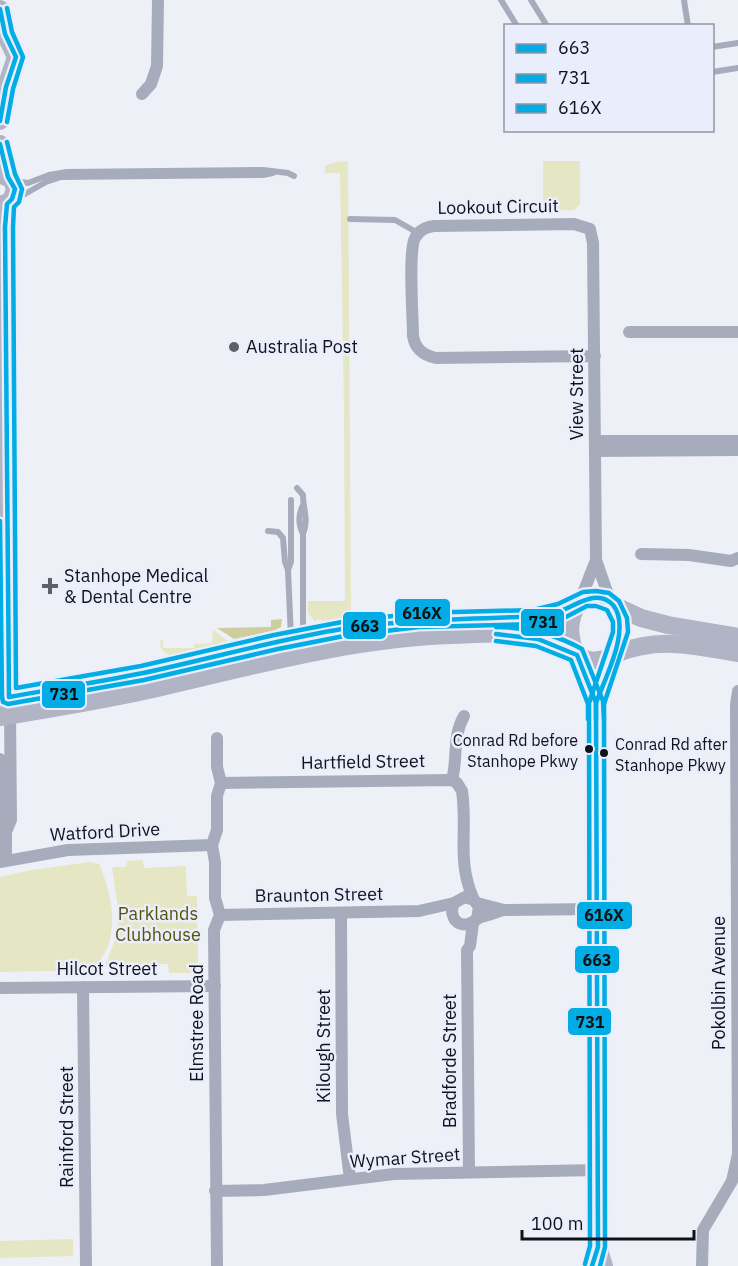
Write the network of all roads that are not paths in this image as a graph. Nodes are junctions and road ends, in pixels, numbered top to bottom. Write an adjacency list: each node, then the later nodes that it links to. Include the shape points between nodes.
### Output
1 (158, 0): 15 (street, via 157,66 151,84)
2 (501, 0): 6 (lane)
3 (531, 0): 7 (lane)
4 (684, 0): 8 (lane)
5 (0, 9): 9 (street)
6 (516, 24)
7 (546, 24)
8 (688, 24)
9 (5, 44): 13 (street, via 16,57)
10 (738, 44): 11 (lane)
11 (714, 47)
12 (738, 69): 14 (lane)
13 (7, 71): 16 (street)
14 (714, 72)
15 (142, 94)
16 (0, 114): 17 (street)
17 (0, 121)
18 (0, 144): 21 (street)
19 (277, 172): 20 (lane); 21 (lane, via 67,172 28,183); 22 (lane, via 61,177)
20 (294, 176)
21 (7, 177): 22 (street, via 15,189)
22 (6, 203): 50 (street)
23 (350, 219): 25 (lane, via 395,219)
24 (590, 229): 25 (street, Lookout Circuit, via 574,224 434,226); 28 (street, View Street)
25 (418, 233): 28 (street, Lookout Circuit, via 412,250 413,336 424,355)
26 (629, 332): 27 (street)
27 (738, 332)
28 (595, 356): 30 (street, View Street)
29 (738, 441): 30 (street)
30 (595, 446): 31 (street); 38 (street, View Street)
31 (738, 450)
32 (297, 488): 44 (lane, via 303,495 299,513 303,534)
33 (291, 501): 39 (lane)
34 (268, 531): 39 (lane, via 278,532 283,538)
35 (0, 538): 40 (street)
36 (641, 554): 37 (street, via 731,561)
37 (738, 558)
38 (596, 560): 41 (street, View Street); 42 (street, View Street)
39 (288, 570): 44 (lane)
40 (0, 596)
41 (579, 602): 42 (street, via 596,598); 44 (street, via 534,617 418,620); 47 (street, via 569,627)
42 (612, 604): 43 (street, via 641,618); 46 (street, via 621,625)
43 (738, 637)
44 (298, 646): 47 (street, via 509,634 547,640); 50 (street, via 143,673)
45 (738, 653): 46 (street, via 669,643 642,645)
46 (615, 654): 47 (street, via 596,661); 49 (street)
47 (576, 655): 49 (street)
48 (738, 691): 73 (street, Pokolbin Avenue)
49 (596, 704): 62 (street)
50 (5, 707): 56 (street, via 11,820)
51 (464, 716): 54 (street, via 456,734)
52 (217, 738): 55 (street, Elmstree Road)
53 (0, 759): 56 (street, via 1,820)
54 (452, 780): 55 (street, Hartfield Street); 59 (street, via 462,795)
55 (221, 783): 57 (street, Elmstree Road)
56 (6, 832): 58 (street)
57 (212, 845): 58 (street, Watford Drive, via 87,848); 66 (street, Elmstree Road, via 215,898)
58 (3, 861)
59 (463, 866): 60 (street); 61 (street)
60 (475, 901): 61 (street, via 465,897); 63 (street); 68 (street, via 479,911)
61 (455, 902): 64 (street, Braunton Street); 67 (street, via 451,911)
62 (596, 909): 63 (street); 75 (street)
63 (504, 910): 68 (street)
64 (419, 912): 65 (street, Braunton Street); 67 (street, Braunton Street)
65 (341, 913): 66 (street, Braunton Street); 77 (street, Kilough Street, via 342,1114)
66 (220, 915): 70 (street, Elmstree Road, via 214,930)
67 (456, 921): 68 (street, via 465,925); 69 (street, Bradforde Street)
68 (475, 921): 69 (street, Bradforde Street)
69 (467, 950): 76 (street, Bradforde Street)
70 (215, 986): 71 (street, Hilcot Street); 78 (street, Elmstree Road)
71 (83, 987): 72 (street, Hilcot Street); 80 (street, Rainford Street)
72 (0, 988)
73 (738, 1033): 74 (street, Pokolbin Avenue)
74 (737, 1166): 84 (street, Pokolbin Avenue, via 703,1230)
75 (598, 1170): 76 (street, Wymar Street); 79 (street)
76 (469, 1172): 77 (street, Wymar Street)
77 (350, 1179): 78 (street, Wymar Street, via 264,1190)
78 (215, 1191): 81 (street, Elmstree Road)
79 (598, 1247): 82 (street); 83 (street)
80 (86, 1266)
81 (217, 1266)
82 (592, 1266)
83 (604, 1266)
84 (702, 1266)

